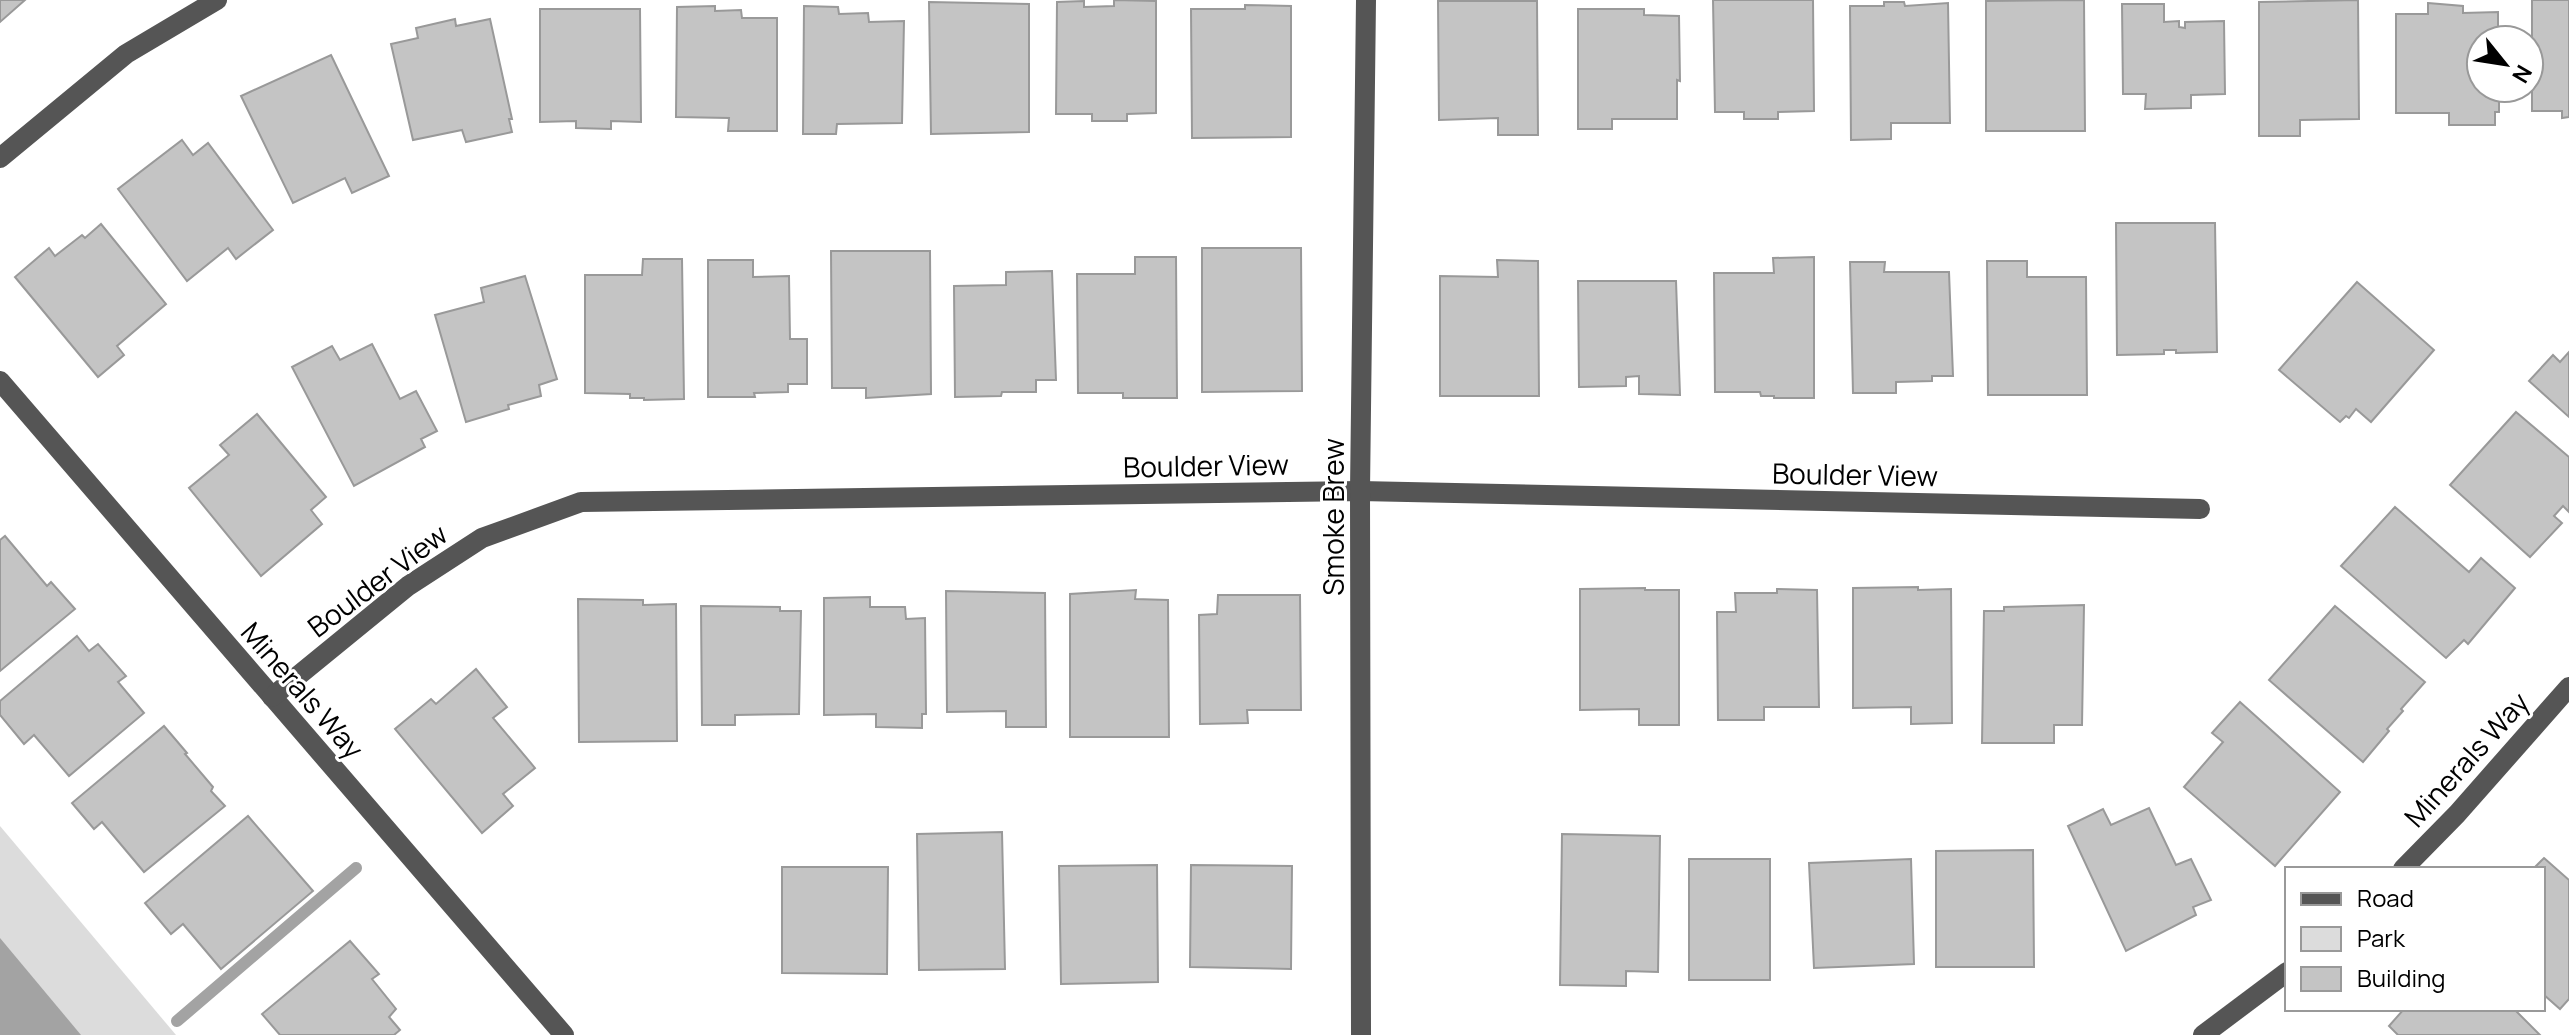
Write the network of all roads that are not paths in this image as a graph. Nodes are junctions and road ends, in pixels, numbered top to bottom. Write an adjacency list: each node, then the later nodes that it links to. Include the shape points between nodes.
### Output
1 (217, 0): 3 (street, via 126,54)
2 (1366, 0): 5 (street, Smoke Brew)
3 (0, 158)
4 (0, 381): 8 (street, Minerals Way)
5 (1360, 491): 6 (street, Boulder View); 8 (street, Boulder View, via 581,502 482,538 408,586); 12 (street, Smoke Brew)
6 (2200, 509)
7 (2569, 687): 9 (street, Minerals Way)
8 (272, 697): 11 (street, Minerals Way)
9 (2405, 867)
10 (2285, 974): 13 (street)
11 (564, 1035)
12 (1361, 1035)
13 (2203, 1035)

